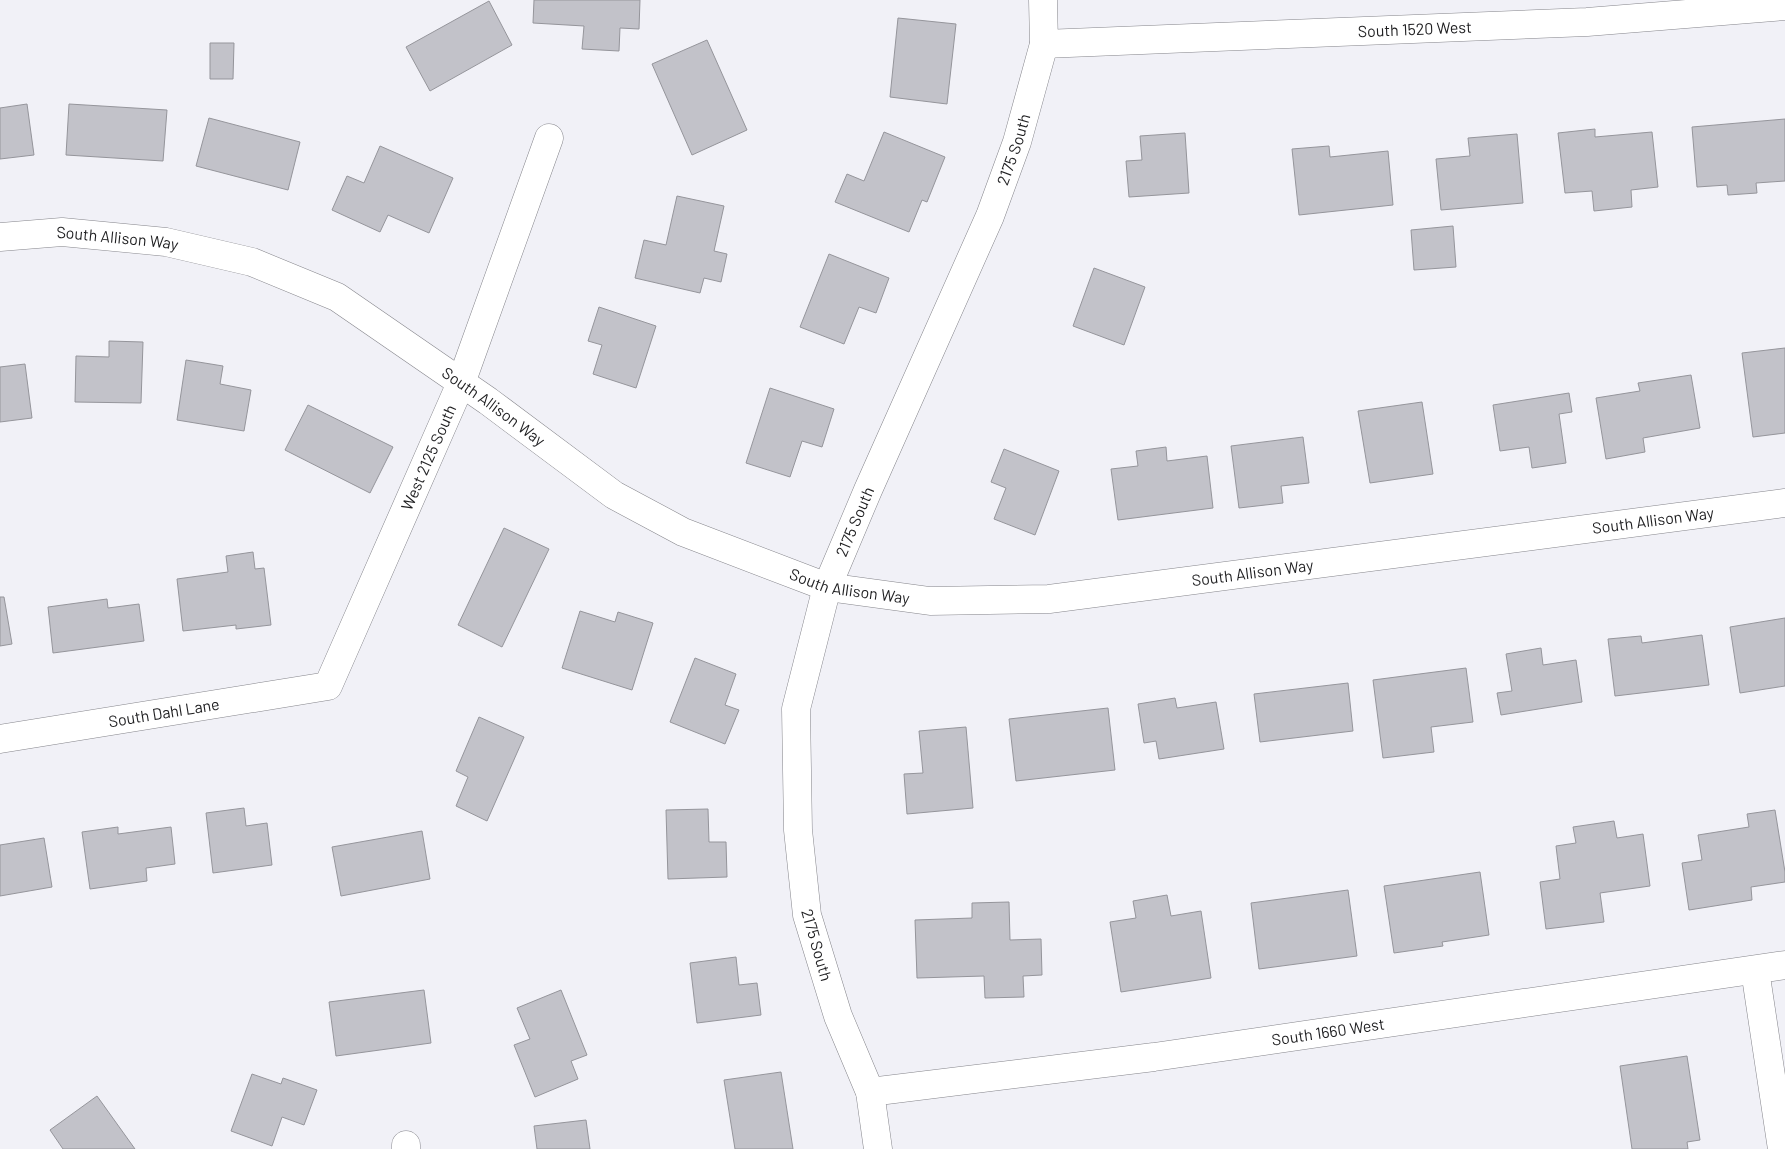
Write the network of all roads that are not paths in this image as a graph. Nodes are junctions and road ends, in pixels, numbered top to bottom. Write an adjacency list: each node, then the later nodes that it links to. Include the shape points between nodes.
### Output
1 (1043, 0): 3 (street, 2175 South)
2 (1785, 6): 3 (street, South 1520 West, via 1586,22)
3 (1044, 44): 8 (street, 2175 South, via 1018,142 990,216)
4 (549, 138): 6 (street, West 2125 South)
5 (0, 238): 6 (street, South Allison Way, via 62,232 166,242 252,262 337,297)
6 (461, 382): 8 (street, South Allison Way, via 614,495 684,532); 9 (street, West 2125 South)
7 (1785, 503): 8 (street, South Allison Way, via 1049,599 930,601)
8 (827, 587): 13 (street, 2175 South, via 796,710 798,830 806,915 838,1016)
9 (328, 686): 10 (street, South Dahl Lane)
10 (0, 739)
11 (1785, 966): 12 (street, South 1660 West)
12 (1755, 970): 13 (street, South 1660 West, via 1154,1057); 15 (street)
13 (870, 1092): 14 (street, 2175 South)
14 (878, 1149)
15 (1782, 1149)

